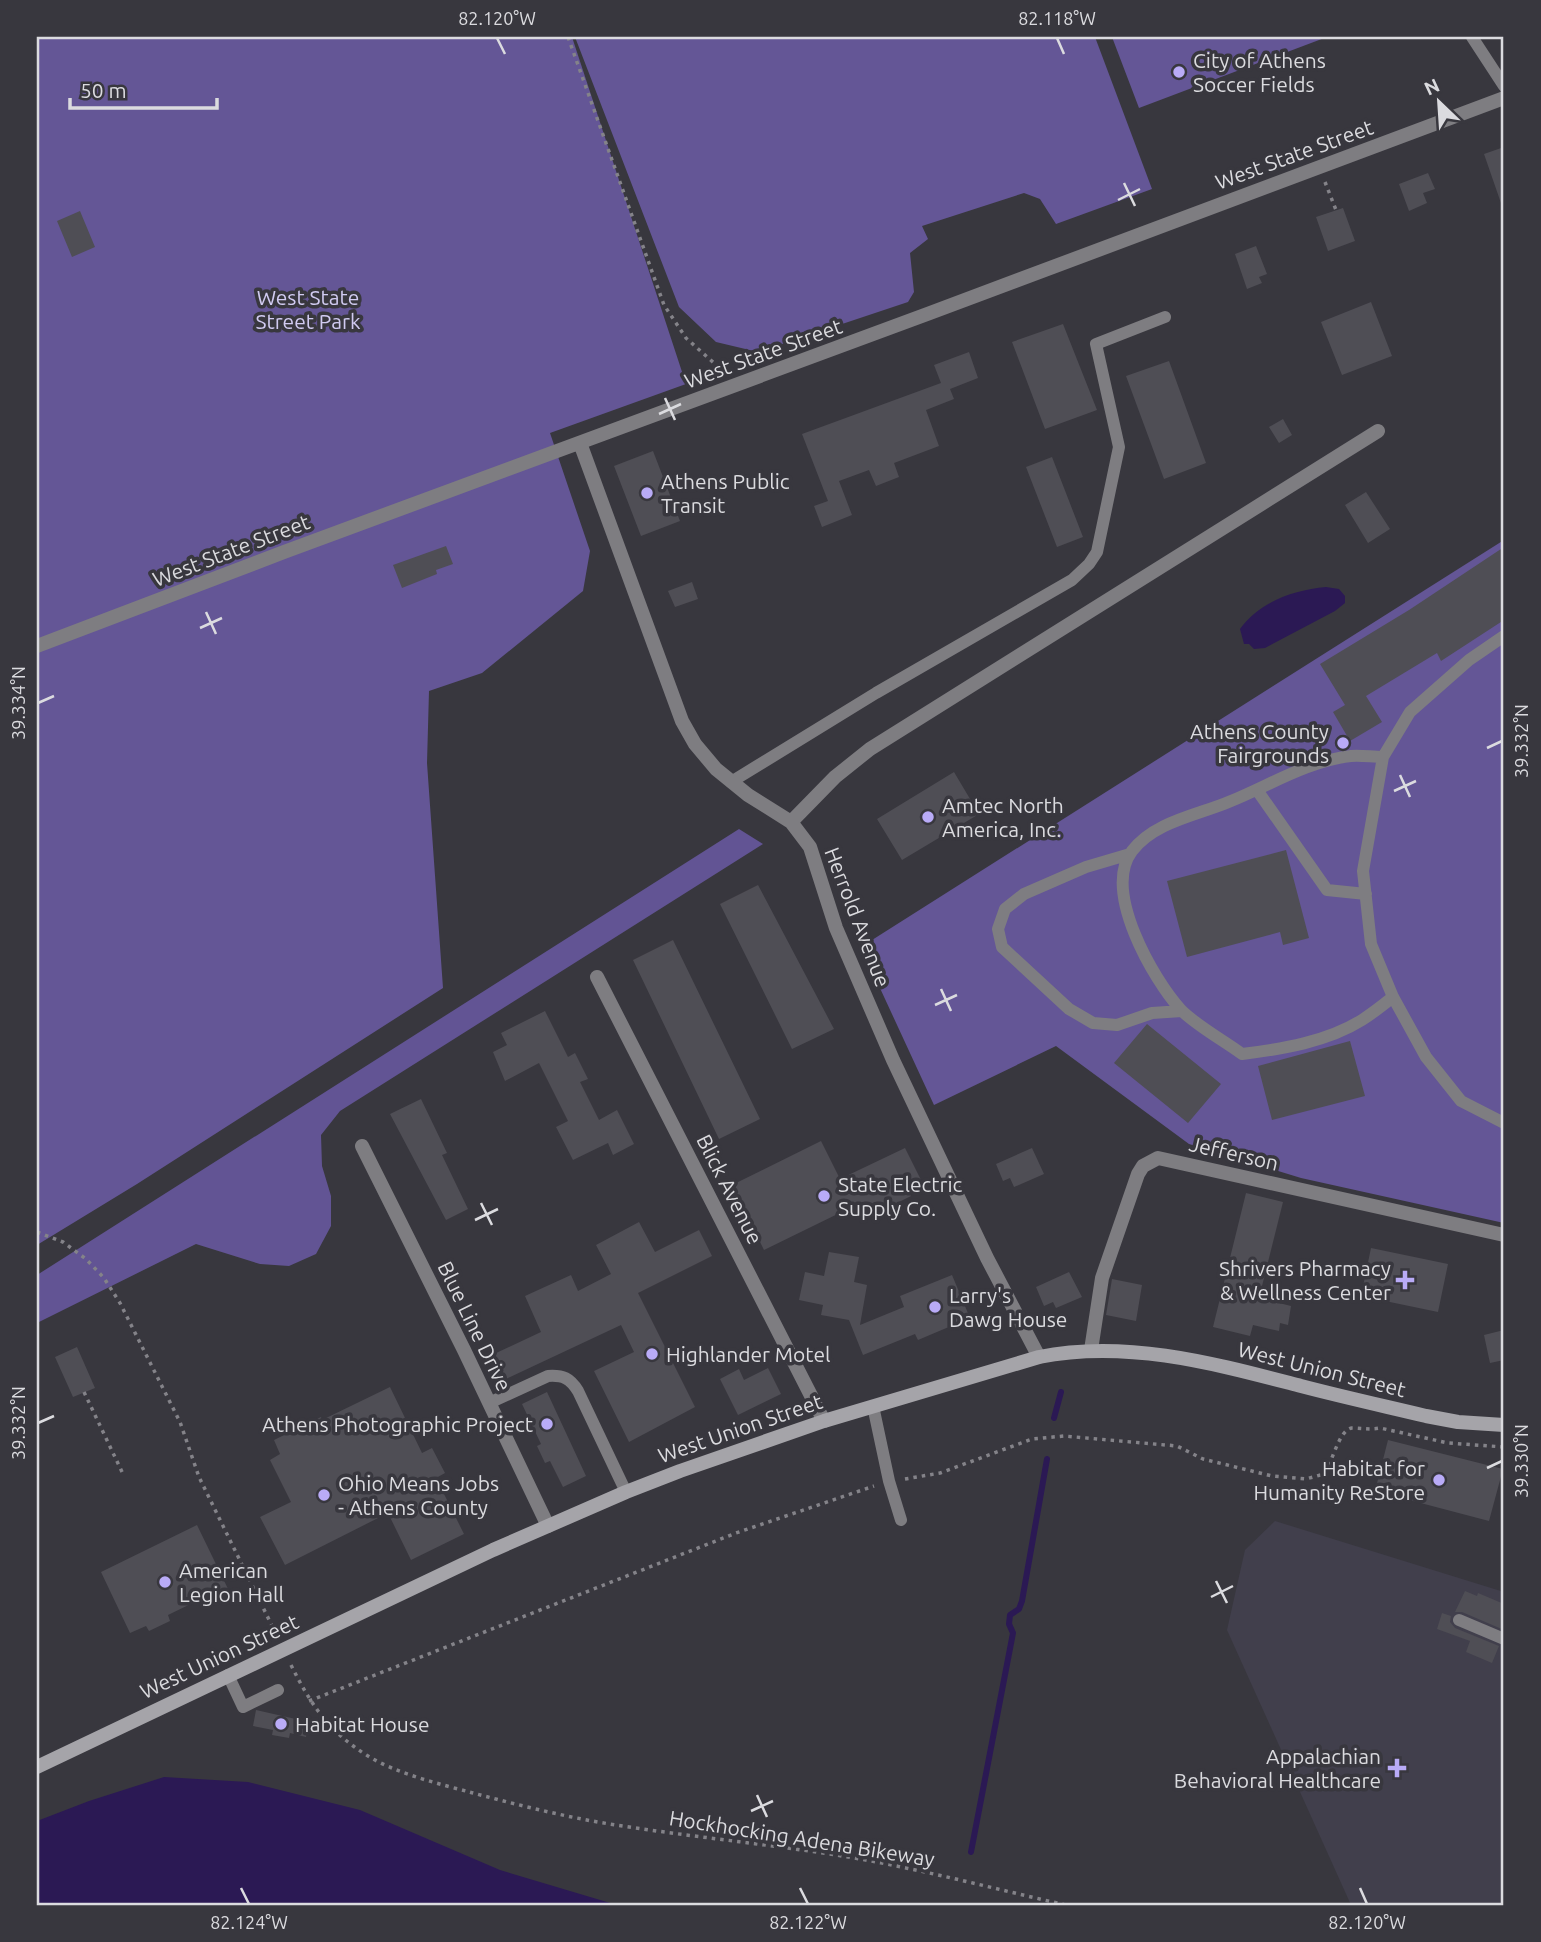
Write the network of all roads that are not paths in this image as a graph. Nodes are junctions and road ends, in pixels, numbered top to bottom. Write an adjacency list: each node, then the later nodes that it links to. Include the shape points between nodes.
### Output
1 (1472, 37): 2 (lane)
2 (1504, 86)
3 (1504, 98): 6 (street, West State Street)
4 (1165, 317): 10 (lane, via 1096,344 1119,447 1097,552 1089,564 1072,580)
5 (1378, 431): 12 (street, via 870,749)
6 (580, 443): 8 (street, West State Street); 10 (street, Herrold Avenue, via 681,721 705,757)
7 (1504, 636): 9 (lane, via 1410,712)
8 (37, 646)
9 (1382, 757): 11 (lane, via 1351,756 1309,765); 14 (lane, via 1363,871)
10 (731, 782): 12 (street, Herrold Avenue)
11 (1257, 790): 13 (lane, via 1163,826); 14 (lane, via 1327,890)
12 (791, 822): 22 (street, Herrold Avenue, via 810,847 836,928 893,1060)
13 (1130, 854): 17 (lane, via 1122,876 1125,908 1152,971); 17 (lane, via 1024,894 1005,909 998,929 1002,947 1069,1009 1093,1023 1117,1025 1152,1013)
14 (1366, 894): 16 (lane, via 1371,944)
15 (597, 977): 25 (street, Blick Avenue)
16 (1393, 997): 17 (lane, via 1339,1031 1283,1049 1242,1054); 18 (lane, via 1426,1057 1461,1101)
17 (1182, 1011)
18 (1504, 1124)
19 (362, 1146): 23 (street, Blue Line Drive)
20 (1504, 1235): 21 (street, Jefferson, via 1158,1158 1138,1174 1110,1251)
21 (1091, 1350): 22 (main road, West Union Street); 26 (main road, West Union Street, via 1187,1359 1426,1416)
22 (1039, 1357): 24 (main road, West Union Street)
23 (489, 1403): 27 (lane, via 548,1376 567,1378 578,1391); 29 (street, Blue Line Drive)
24 (873, 1406): 25 (main road, West Union Street); 28 (lane)
25 (824, 1421): 27 (main road, West Union Street)
26 (1504, 1425)
27 (626, 1492): 29 (main road, West Union Street)
28 (901, 1520)
29 (548, 1526): 32 (main road, West Union Street)
30 (1459, 1620): 31 (lane)
31 (1504, 1639)
32 (228, 1675): 33 (lane, via 243,1707); 34 (main road, West Union Street)
33 (278, 1690)
34 (37, 1767)

